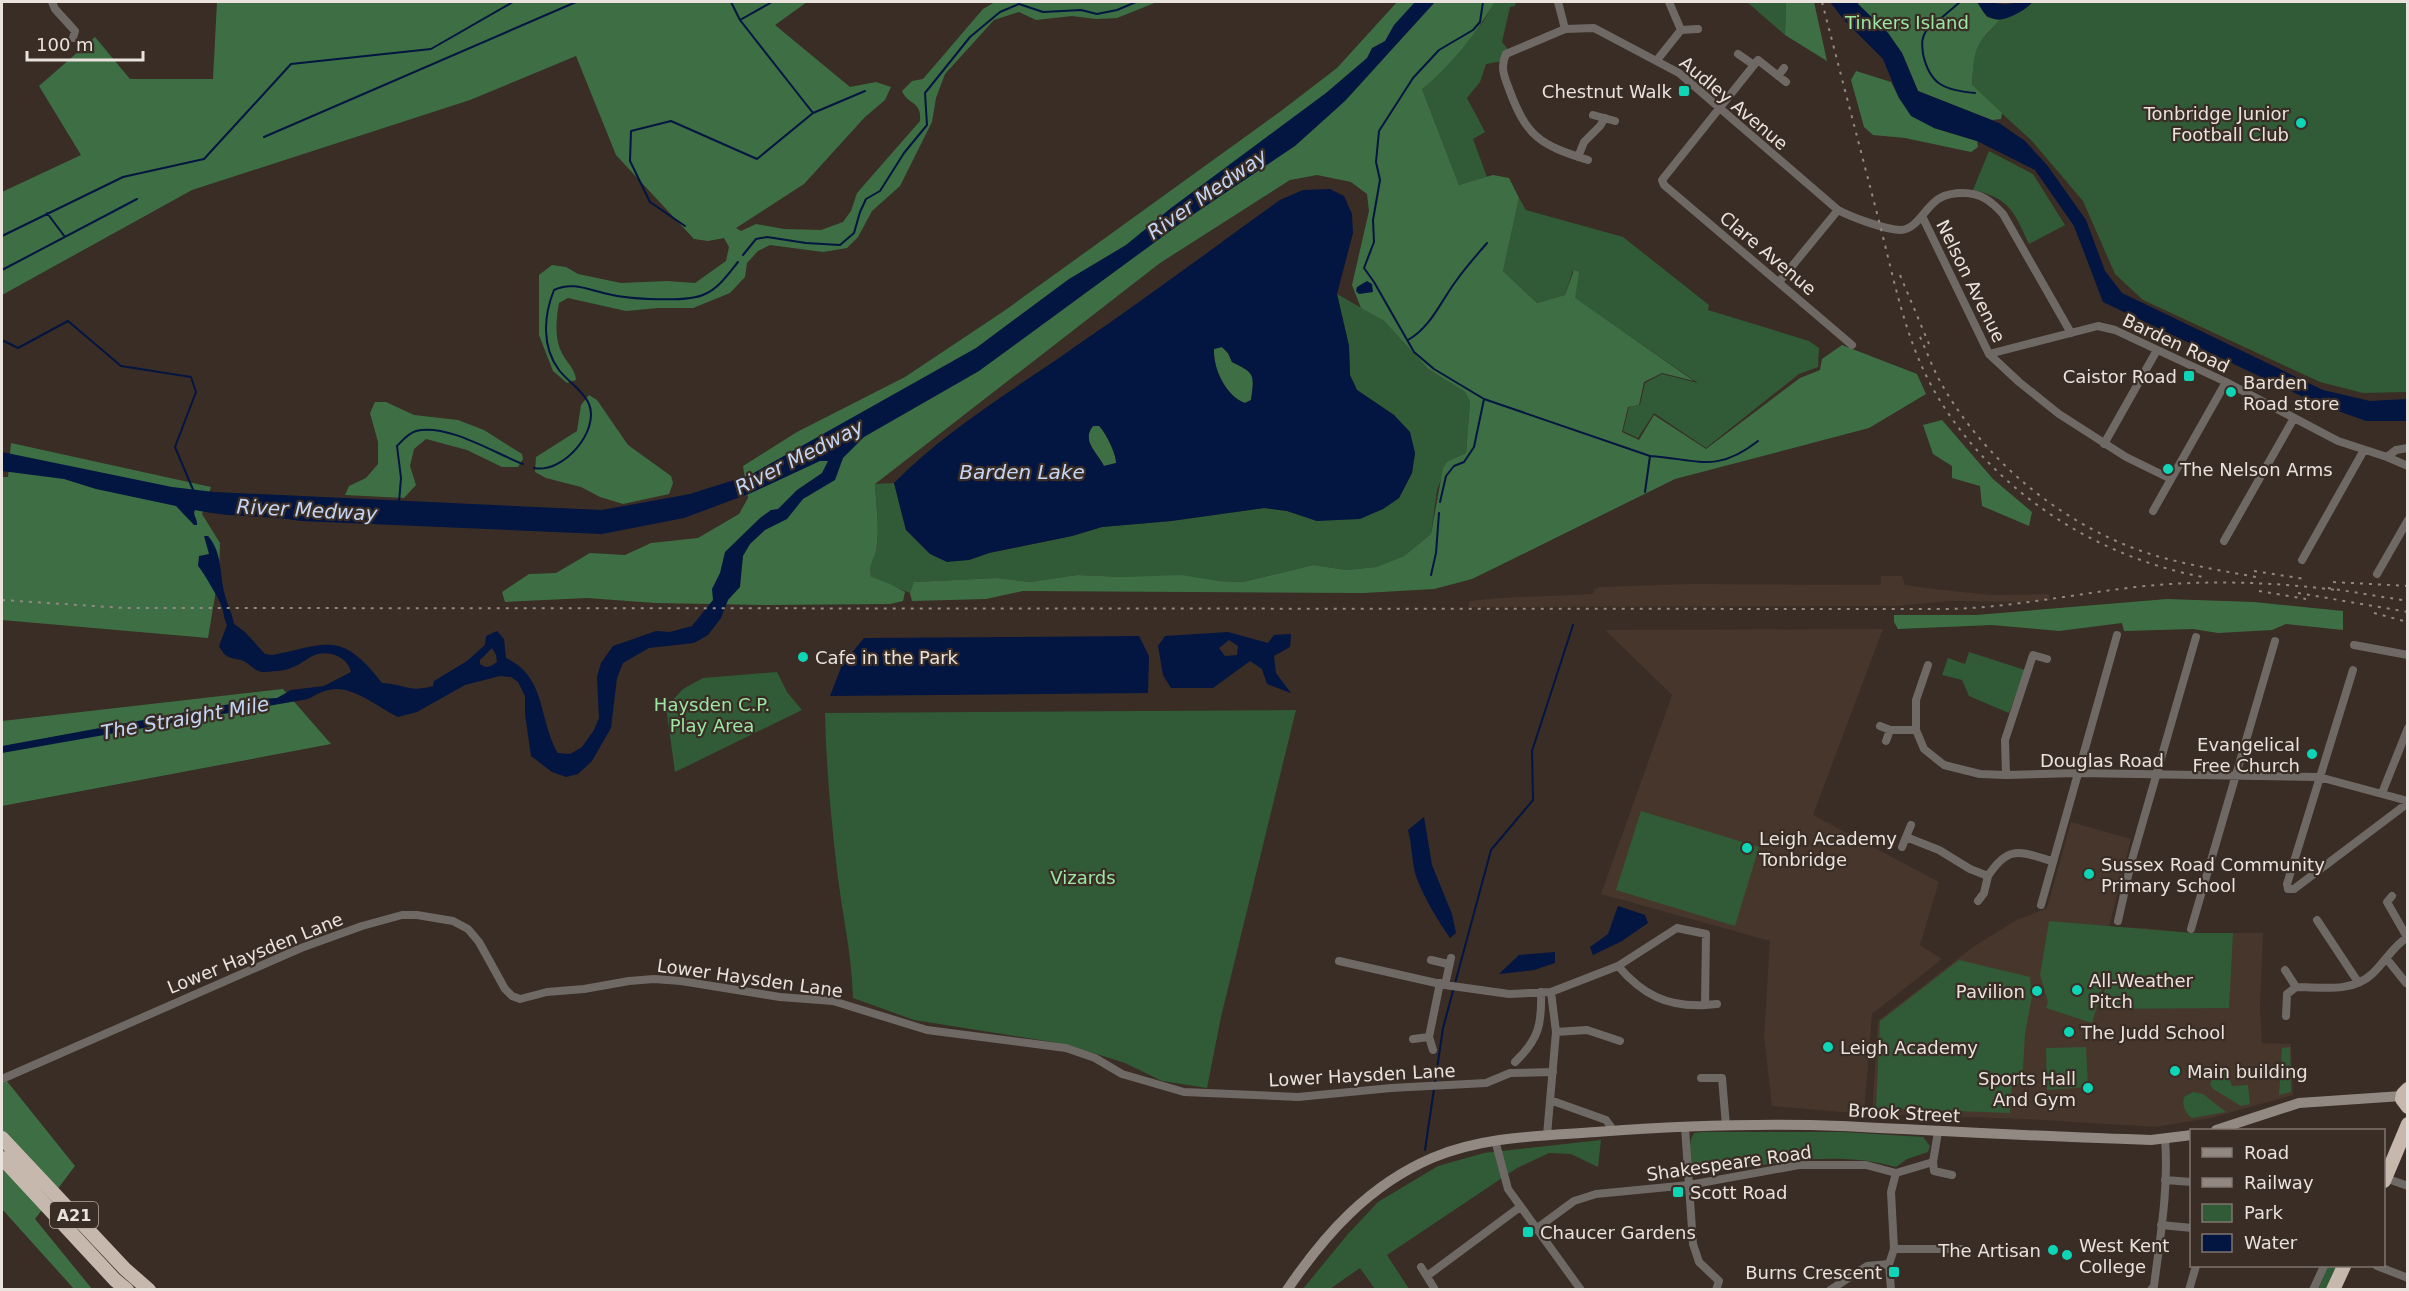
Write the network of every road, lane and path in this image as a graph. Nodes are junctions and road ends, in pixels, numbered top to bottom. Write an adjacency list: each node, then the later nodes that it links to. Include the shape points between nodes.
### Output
1 (52, 2): 7 (street)
2 (1558, 2): 4 (street)
3 (1669, 2): 6 (street)
4 (1565, 29): 9 (street, Audley Avenue, via 1594,28); 18 (street, Audley Avenue, via 1506,54 1502,68 1527,128 1550,147)
5 (1698, 29): 6 (street)
6 (1682, 30): 9 (street)
7 (74, 35)
8 (1738, 54): 10 (street)
9 (1657, 60): 14 (street, Audley Avenue, via 1679,73)
10 (1756, 63): 12 (street); 14 (street)
11 (1784, 69): 12 (street)
12 (1778, 76): 13 (street)
13 (1786, 82)
14 (1719, 108): 20 (street, Audley Avenue); 22 (street, Clare Avenue, via 1662,180)
15 (1593, 115): 16 (street)
16 (1605, 118): 17 (street); 18 (street, via 1584,142)
17 (1615, 121)
18 (1578, 157): 19 (street)
19 (1588, 160)
20 (1838, 210): 21 (street, Audley Avenue, via 1901,230 1911,227); 22 (street)
21 (1922, 216): 23 (street, Audley Avenue, via 1939,198 1956,193 1974,193 1989,199 2003,214); 26 (street, Nelson Avenue)
22 (1779, 282): 24 (street, Clare Avenue)
23 (2071, 333): 25 (street, Barden Road, via 2098,326); 26 (street, Barden Road)
24 (1852, 345)
25 (2157, 350): 27 (street, Barden Road); 29 (street)
26 (1989, 354): 29 (street, Nelson Avenue, via 2051,408)
27 (2226, 382): 28 (street, Barden Road); 34 (street)
28 (2294, 418): 31 (street, Barden Road); 37 (street)
29 (2104, 444): 34 (street, Nelson Avenue)
30 (2408, 448): 32 (street)
31 (2364, 450): 32 (street, Barden Road); 38 (street)
32 (2387, 457): 33 (street, Barden Road)
33 (2408, 466)
34 (2171, 479): 35 (street)
35 (2153, 511)
36 (2408, 520): 39 (street)
37 (2224, 541)
38 (2302, 560)
39 (2377, 574)
40 (2117, 635): 53 (street)
41 (2196, 637): 55 (street)
42 (2275, 641): 56 (street)
43 (2354, 645): 44 (street)
44 (2408, 655)
45 (2047, 659): 54 (street, via 2030,654 2005,740)
46 (1928, 665): 51 (street, via 1916,700)
47 (2354, 670): 57 (street)
48 (1880, 726): 50 (street)
49 (2408, 728): 58 (street)
50 (1890, 730): 51 (street); 52 (street)
51 (1916, 730): 54 (street, Douglas Road, via 1924,749 1944,765 1980,774)
52 (1886, 741)
53 (2077, 773): 54 (street, Douglas Road); 55 (street, Douglas Road); 63 (street)
54 (2006, 775)
55 (2157, 775): 56 (street, Douglas Road); 69 (street)
56 (2237, 776): 57 (street, Douglas Road); 70 (street)
57 (2319, 777): 58 (street, Douglas Road); 59 (street, via 2288,889 2294,889)
58 (2382, 793): 59 (street, Douglas Road)
59 (2408, 802)
60 (1911, 825): 61 (street)
61 (1906, 837): 62 (street); 64 (street)
62 (1902, 848)
63 (2052, 861): 64 (street, via 2011,853 1999,860); 67 (street)
64 (1988, 876): 66 (street)
65 (2392, 896): 71 (street, via 2387,902)
66 (1978, 901)
67 (2041, 905)
68 (2317, 920): 77 (street)
69 (2118, 921)
70 (2191, 929)
71 (2407, 937): 72 (street)
72 (2386, 958): 77 (street, via 2370,976); 78 (street)
73 (1431, 960): 79 (street, via 1450,961)
74 (1339, 961): 79 (street)
75 (1618, 966): 82 (street); 84 (street, via 1630,980 1662,1001); 84 (street, via 1677,928 1706,934)
76 (2285, 970): 80 (street)
77 (2358, 982): 80 (street, via 2339,988)
78 (2406, 983)
79 (1442, 984): 81 (street, via 1509,994); 87 (street)
80 (2296, 987): 85 (street, via 2287,994)
81 (1541, 992): 82 (street); 91 (street, via 1542,1018 1535,1038)
82 (1551, 992): 86 (street)
83 (1717, 1004): 84 (street)
84 (1705, 1005)
85 (2286, 1016)
86 (1556, 1032): 89 (street, via 1587,1030); 92 (street)
87 (1429, 1037): 88 (street); 90 (street)
88 (1413, 1039)
89 (1620, 1041)
90 (1433, 1050)
91 (1515, 1062)
92 (1553, 1072): 94 (street, Lower Haysden Lane, via 1510,1073 1486,1083 1298,1097 1184,1092 1122,1074 1095,1058 1066,1048 927,1030 833,1001 681,981 629,981 520,999 505,989 468,929 453,921 417,915 379,921 301,948); 96 (street)
93 (1701, 1078): 98 (street, via 1722,1078)
94 (2, 1079)
95 (2406, 1098): 100 (street, via 2299,1103)
96 (1550, 1100): 101 (street, via 1606,1120); 104 (street)
97 (2408, 1124): 112 (highway)
98 (1726, 1126): 99 (street, Brook Street); 102 (street, Brook Street, via 1841,1126)
99 (1685, 1127): 101 (street, Brook Street); 116 (street)
100 (2222, 1129)
101 (1614, 1131): 104 (street, Brook Street)
102 (1938, 1132): 106 (street, Brook Street); 109 (street)
103 (2190, 1135): 106 (street, Brook Street)
104 (1547, 1136): 107 (street, Brook Street)
105 (2, 1138): 134 (highway, A21)
106 (2165, 1138): 113 (street)
107 (1495, 1140): 118 (street, via 1508,1189); 135 (street, Brook Street, via 1435,1157 1383,1185 1340,1222)
108 (2, 1158): 133 (highway, A21)
109 (1933, 1162): 110 (street); 111 (street, via 1934,1171)
110 (1896, 1173): 116 (street, Shakespeare Road, via 1866,1165 1799,1165); 122 (street, via 1892,1192)
111 (1952, 1174)
112 (2385, 1178)
113 (2165, 1180): 115 (street); 119 (street)
114 (2385, 1180): 117 (street)
115 (2190, 1182)
116 (1689, 1185): 121 (street, Shakespeare Road, via 1596,1194 1574,1201); 137 (street, via 1693,1244 1699,1262 1719,1281)
117 (2408, 1186)
118 (1521, 1207): 121 (street); 130 (street)
119 (2161, 1225): 120 (street); 140 (street)
120 (2190, 1228)
121 (1536, 1229): 136 (street)
122 (1894, 1249): 123 (street); 124 (street)
123 (1961, 1249)
124 (1889, 1264): 138 (street, via 1867,1266); 139 (street)
125 (1421, 1267): 130 (street)
126 (2196, 1267): 141 (street)
127 (2324, 1267): 142 (street)
128 (2344, 1267): 143 (highway)
129 (2380, 1267): 131 (street)
130 (1427, 1275): 132 (street)
131 (2408, 1278)
132 (1434, 1288)
133 (127, 1290)
134 (149, 1290)
135 (1287, 1290)
136 (1581, 1290)
137 (1716, 1290)
138 (1830, 1290)
139 (1891, 1290)
140 (2151, 1290)
141 (2189, 1290)
142 (2313, 1290)
143 (2333, 1290)

